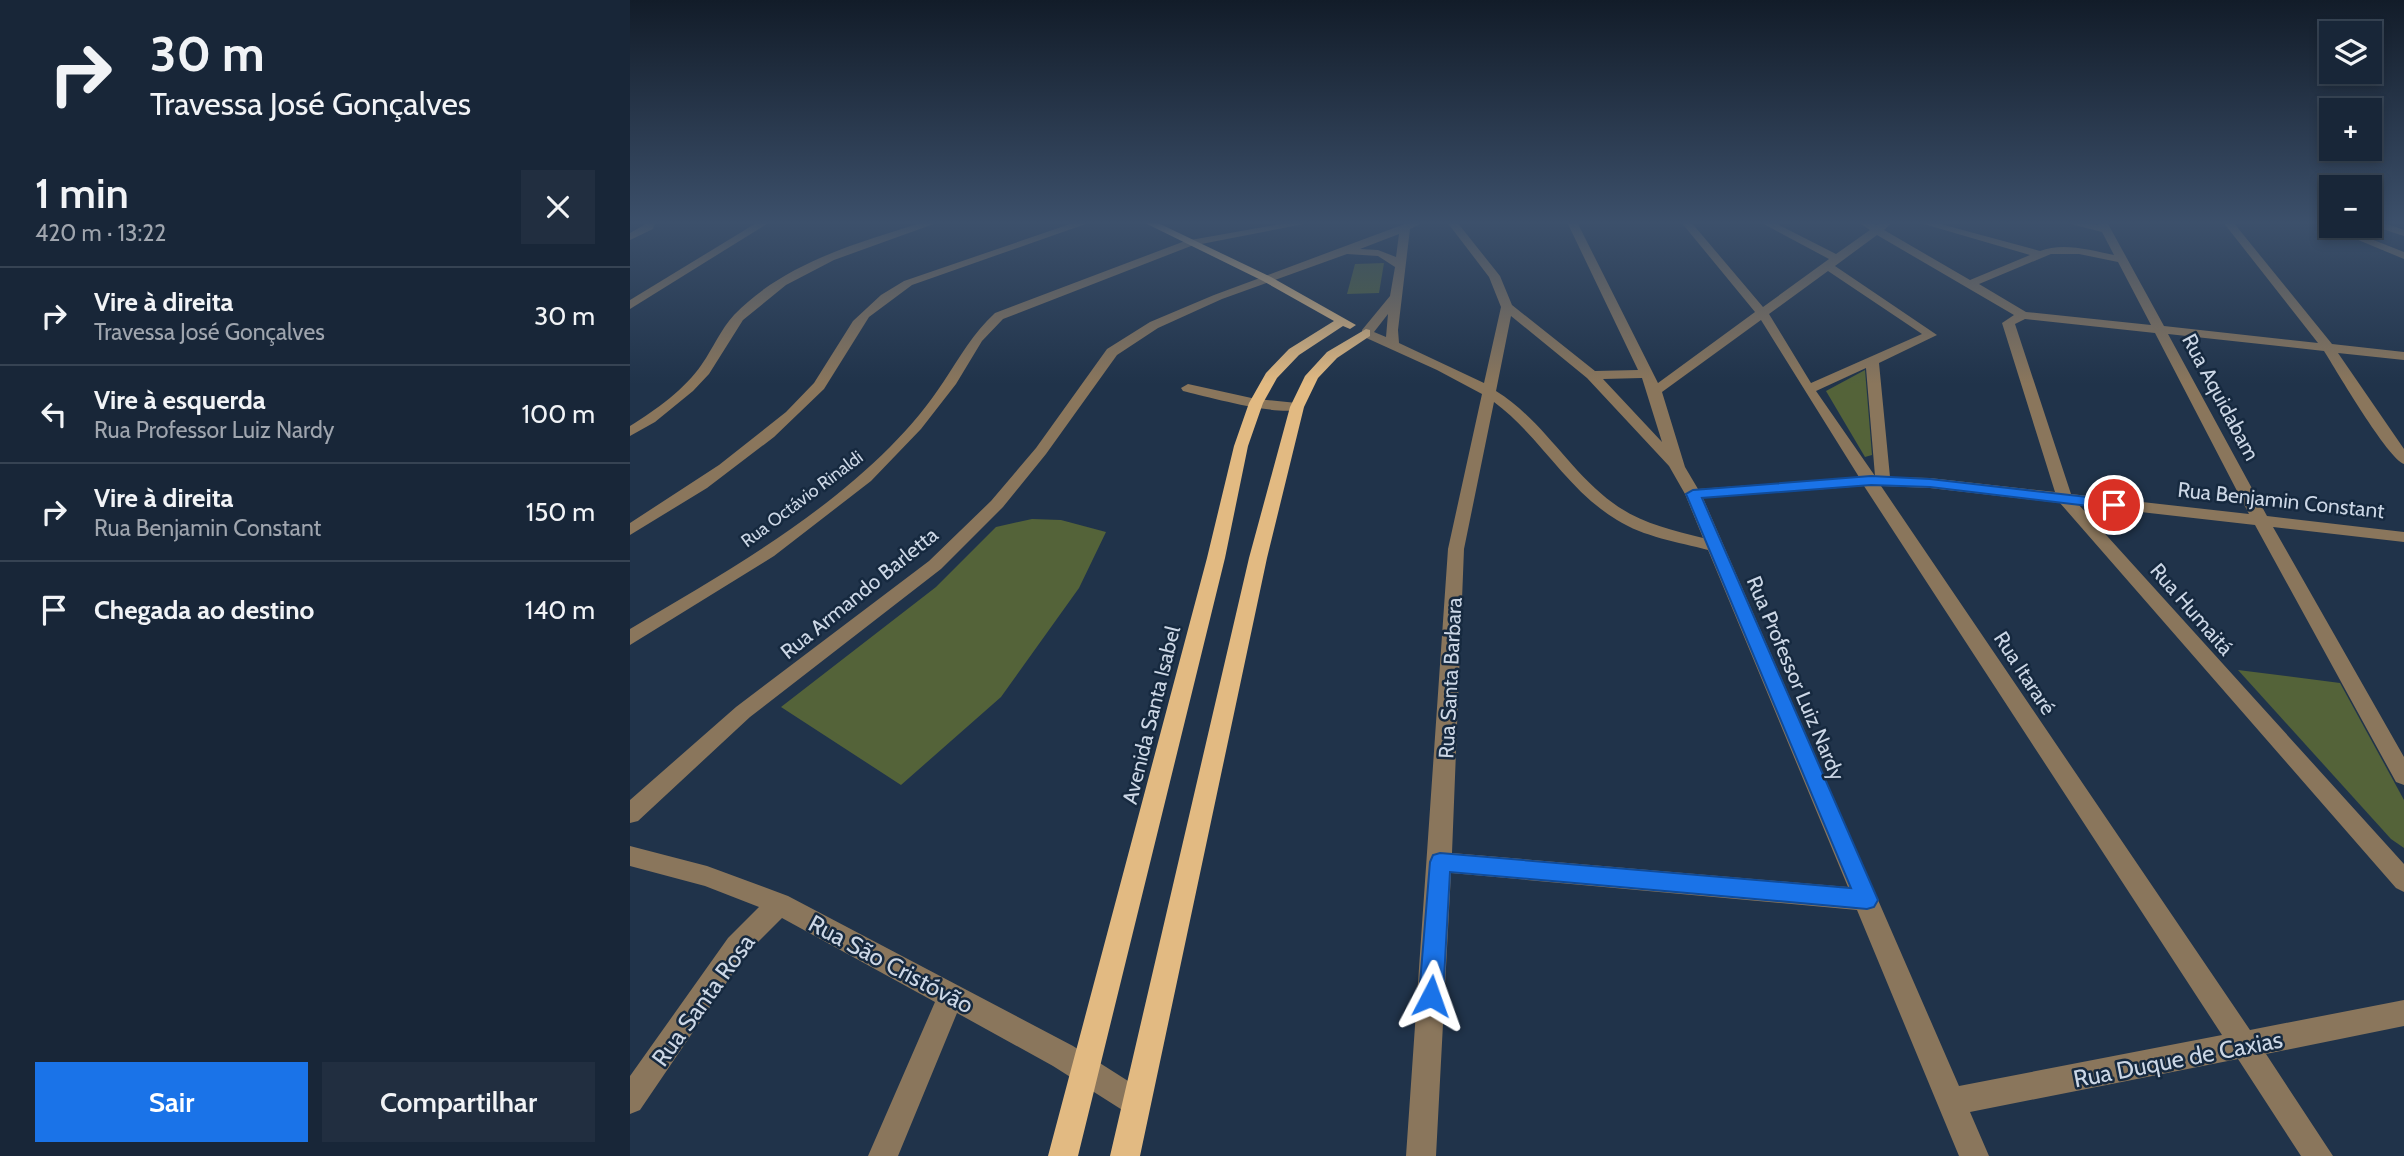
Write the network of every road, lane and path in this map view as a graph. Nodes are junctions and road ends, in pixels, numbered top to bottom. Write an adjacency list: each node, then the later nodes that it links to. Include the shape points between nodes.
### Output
1 (678, 276): 20 (street)
2 (793, 276): 38 (street, via 739,318 680,397)
3 (929, 276): 45 (street, via 883,297 865,313 813,393 767,437)
4 (1103, 276): 48 (street, Rua Octávio Rinaldi, via 999,316 984,328 948,385 861,483 784,539)
5 (1260, 276): 17 (main road)
6 (1276, 276): 17 (street, Rua Armando Barletta)
7 (1399, 276): 19 (street)
8 (1494, 276): 21 (street)
9 (1598, 276): 32 (street, Rua Professor Luiz Nardy)
10 (1731, 276): 22 (street, Rua Itararé)
11 (1814, 276): 22 (street)
12 (1850, 276): 30 (street, via 1930,332 1930,336)
13 (1958, 276): 18 (street)
14 (1988, 276): 18 (street)
15 (2131, 276): 25 (street, Rua Aquidabam)
16 (2271, 276): 28 (street)
17 (1267, 279): 24 (main road); 50 (street, Rua Armando Barletta, via 1154,325 1112,352 1006,493 935,565 743,712)
18 (1970, 284): 23 (street)
19 (1396, 297): 26 (street); 27 (street)
20 (630, 305)
21 (1507, 307): 31 (street); 35 (street, Rua Santa Barbara)
22 (1763, 314): 32 (street); 34 (street, Rua Itararé)
23 (2023, 315): 25 (street); 43 (street, Rua Humaitá, via 2008,323)
24 (1342, 321): 26 (main road); 36 (main road, Avenida Santa Isabel, via 1294,352 1271,376)
25 (2159, 329): 28 (street); 44 (street, Rua Aquidabam)
26 (1366, 333): 27 (street); 37 (main road, via 1332,355 1312,376)
27 (1393, 345): 35 (street)
28 (2327, 346): 29 (street); 39 (street)
29 (2404, 356)
30 (1871, 361): 34 (street); 41 (street)
31 (1592, 375): 32 (street); 40 (street)
32 (1650, 382): 40 (street, Rua Professor Luiz Nardy)
33 (1188, 388): 36 (street)
34 (1808, 389): 41 (street, Rua Itararé)
35 (1490, 393): 47 (street, via 1514,410 1604,504 1624,518); 52 (street, Rua Santa Barbara, via 1456,549)
36 (1256, 403): 37 (street); 59 (main road, Avenida Santa Isabel, via 1241,446)
37 (1297, 407): 62 (main road, via 1258,558)
38 (630, 432)
39 (2404, 459)
40 (1677, 467): 42 (street, Rua Professor Luiz Nardy)
41 (1877, 481): 42 (street, Rua Benjamin Constant); 43 (street, Rua Benjamin Constant); 58 (street, Rua Itararé)
42 (1693, 494): 47 (street, Rua Professor Luiz Nardy)
43 (2065, 499): 44 (street, Rua Benjamin Constant); 53 (street, Rua Humaitá)
44 (2261, 521): 46 (street, Rua Benjamin Constant); 49 (street, Rua Aquidabam)
45 (630, 530)
46 (2404, 537)
47 (1714, 546): 54 (street, Rua Professor Luiz Nardy)
48 (630, 638)
49 (2404, 776)
50 (630, 814)
51 (630, 856): 55 (street, Rua São Cristóvão, via 707,876)
52 (1440, 862): 54 (street); 66 (street, Rua Santa Barbara)
53 (2404, 881)
54 (1867, 900): 61 (street, Rua Professor Luiz Nardy)
55 (779, 904): 56 (street, Rua São Cristóvão); 60 (street, Rua Santa Rosa, via 737,946)
56 (951, 996): 59 (street, Rua São Cristóvão); 63 (street)
57 (2404, 1013): 58 (street, Rua Duque de Caxias)
58 (2245, 1046): 61 (street, Rua Duque de Caxias); 68 (street, Rua Itararé)
59 (1084, 1068): 62 (street, Rua São Cristóvão); 64 (main road, Avenida Santa Isabel)
60 (630, 1100)
61 (1951, 1102): 67 (street, Rua Professor Luiz Nardy)
62 (1137, 1103): 65 (main road)
63 (883, 1156)
64 (1063, 1156)
65 (1125, 1156)
66 (1421, 1156)
67 (1974, 1156)
68 (2318, 1156)

